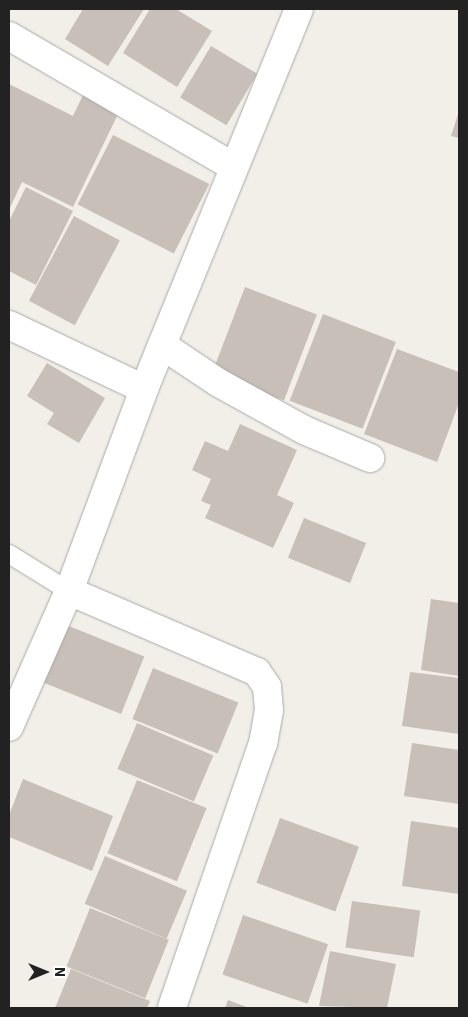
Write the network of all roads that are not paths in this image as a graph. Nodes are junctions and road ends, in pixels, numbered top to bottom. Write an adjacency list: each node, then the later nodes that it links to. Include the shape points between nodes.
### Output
1 (299, 9): 3 (street)
2 (9, 36): 3 (street)
3 (232, 166): 5 (street)
4 (9, 325): 6 (street)
5 (162, 345): 6 (street); 7 (street, via 219,383 304,430)
6 (144, 388): 9 (street)
7 (370, 458)
8 (9, 554): 9 (lane)
9 (69, 591): 10 (street); 11 (street, via 257,672 266,687 269,710 263,743)
10 (9, 726)
11 (172, 1008)

